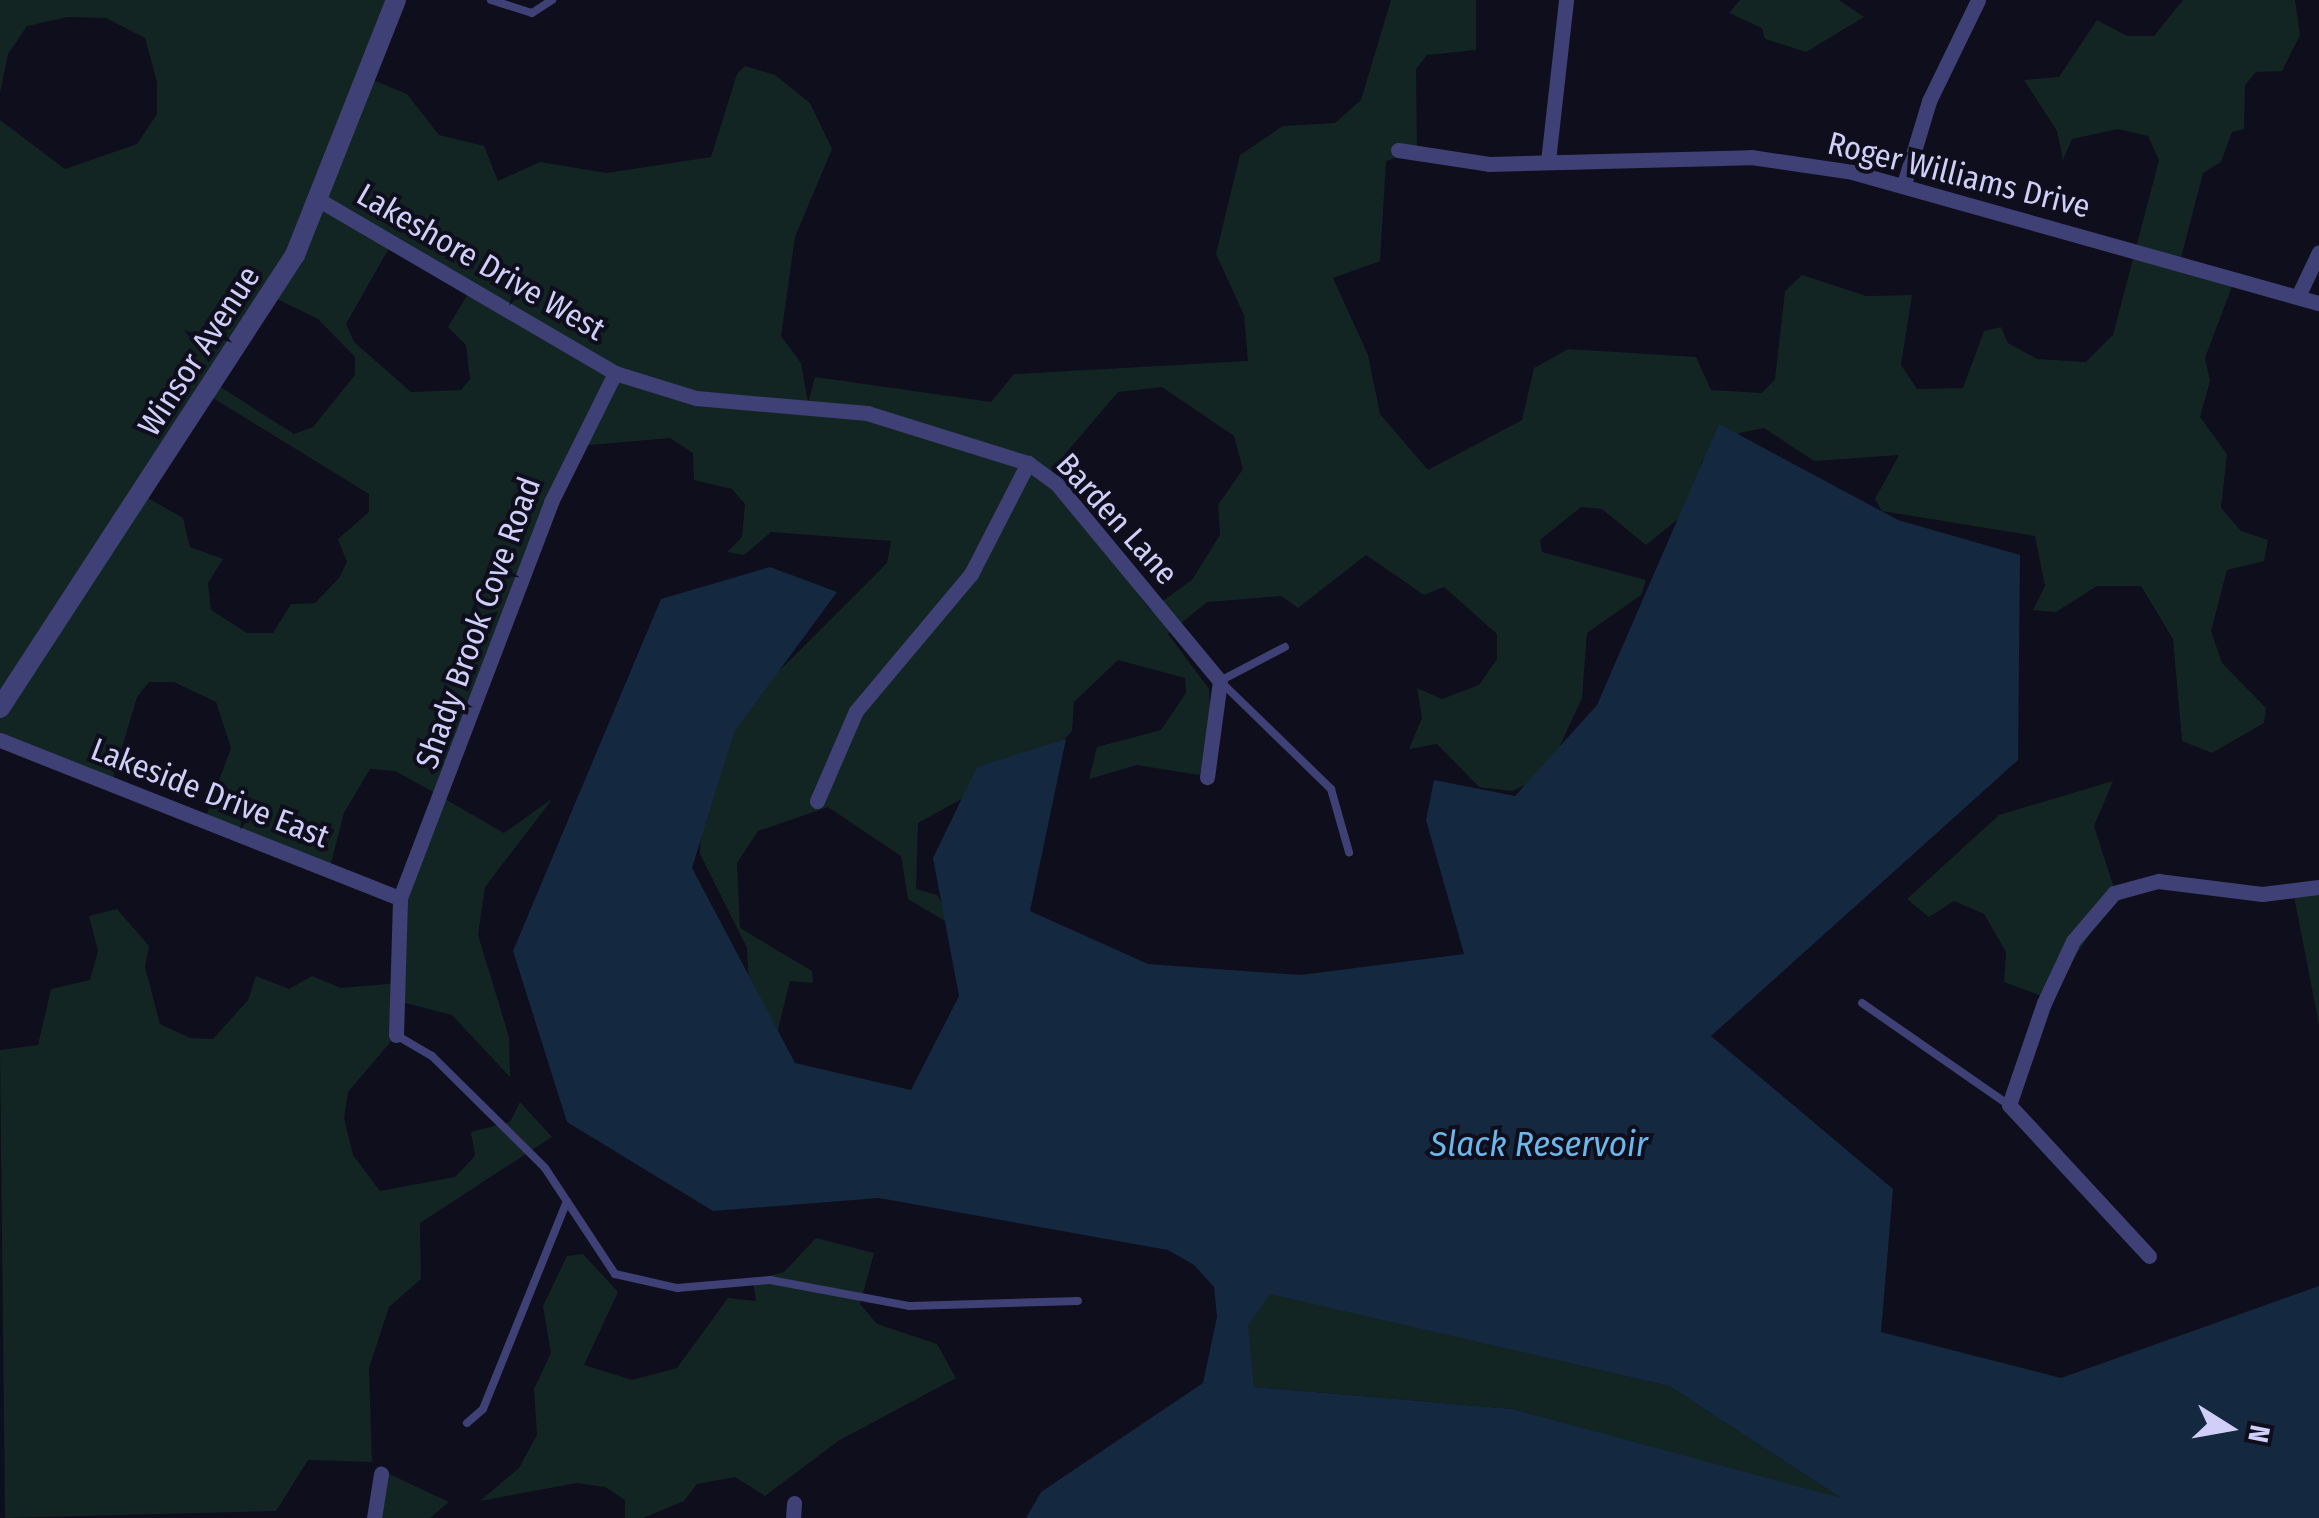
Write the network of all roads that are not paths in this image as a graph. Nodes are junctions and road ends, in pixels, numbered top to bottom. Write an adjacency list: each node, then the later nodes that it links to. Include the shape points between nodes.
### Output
1 (396, 0): 9 (street, Winsor Avenue)
2 (491, 0): 3 (lane, via 532,12)
3 (552, 0)
4 (1566, 0): 7 (street)
5 (1978, 0): 8 (street, via 1929,101)
6 (1398, 150): 7 (street, Roger Williams Drive, via 1489,164)
7 (1548, 161): 8 (street, Roger Williams Drive, via 1751,158)
8 (1904, 184): 11 (street, Roger Williams Drive)
9 (320, 200): 13 (street, Lakeshore Drive West); 17 (street, Winsor Avenue, via 253,329)
10 (2319, 252): 11 (street)
11 (2300, 292): 12 (street, Roger Williams Drive)
12 (2319, 303)
13 (615, 373): 14 (street, Barden Lane, via 696,398 868,413); 23 (street, Shady Brook Cove Road, via 557,486)
14 (1028, 463): 16 (street, Barden Lane, via 1056,483); 20 (street, via 971,574 856,711)
15 (1285, 647): 16 (lane)
16 (1220, 681): 19 (street); 21 (lane, via 1332,789)
17 (0, 708)
18 (0, 740): 23 (street, Lakeside Drive East)
19 (1207, 777)
20 (818, 801)
21 (1349, 852)
22 (2319, 887): 26 (street, via 2262,894 2158,881 2114,894 2073,942)
23 (400, 898): 25 (street, Shady Brook Cove Road)
24 (1862, 1004): 26 (lane)
25 (396, 1035): 27 (lane, via 432,1056)
26 (2009, 1105): 28 (street)
27 (566, 1201): 29 (lane, via 616,1274 677,1288 770,1280 908,1306); 30 (lane, via 483,1408)
28 (2150, 1256)
29 (1078, 1301)
30 (467, 1422)
31 (381, 1474): 32 (street)
32 (374, 1518)

